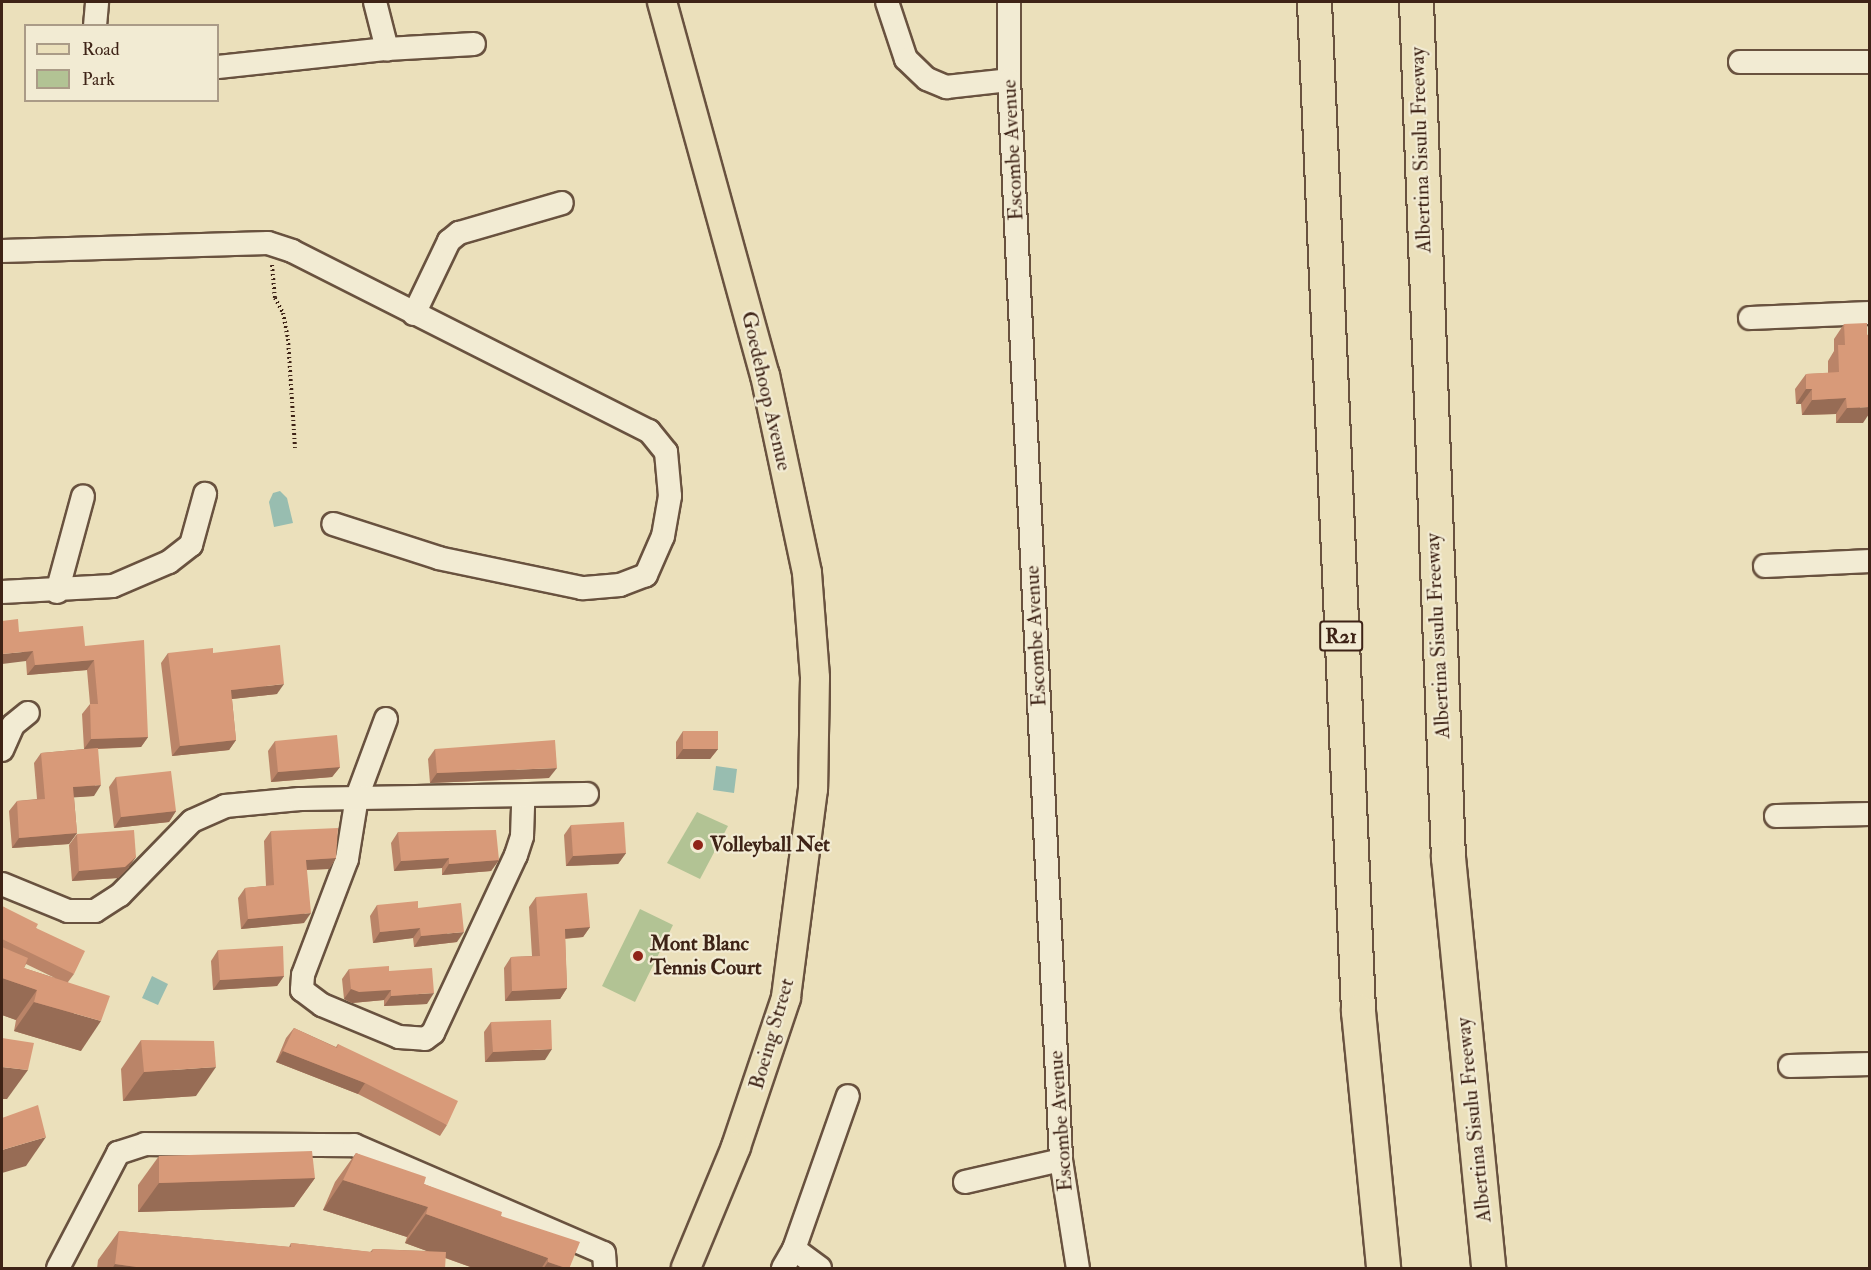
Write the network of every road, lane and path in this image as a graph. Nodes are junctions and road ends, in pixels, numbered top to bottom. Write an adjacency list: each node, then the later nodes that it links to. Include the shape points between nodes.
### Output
1 (97, 2): 8 (street)
2 (375, 2): 10 (street)
3 (662, 2): 32 (main road, Goedehoop Avenue, via 765,375 807,573 815,678)
4 (887, 2): 14 (street, via 906,59 927,79 946,87)
5 (1009, 2): 14 (street, Escombe Avenue)
6 (1314, 2): 51 (highway, R21, via 1358,1011)
7 (1416, 2): 52 (highway, Albertina Sisulu Freeway, via 1448,857)
8 (95, 24)
9 (474, 44): 10 (street)
10 (387, 49): 13 (street)
11 (1740, 62): 12 (street)
12 (1869, 62)
13 (219, 67)
14 (1009, 80): 42 (street, Escombe Avenue)
15 (562, 202): 18 (street, via 459,233 449,241)
16 (268, 243): 17 (street); 18 (street, via 292,251); 21 (path, via 275,298 283,312 288,339)
17 (2, 251)
18 (414, 314): 24 (street, via 656,437 666,452 668,465 670,496 663,536 646,575 620,585 582,588 439,558)
19 (1869, 314): 20 (street)
20 (1750, 318)
21 (295, 448)
22 (206, 494): 28 (street, via 191,545 169,562 113,586)
23 (83, 496): 28 (street)
24 (333, 524)
25 (1869, 561): 26 (street)
26 (1765, 566)
27 (2, 592): 28 (street)
28 (57, 592)
29 (28, 713): 31 (street, via 13,725)
30 (386, 719): 34 (street)
31 (2, 750)
32 (813, 789): 47 (main road, Boeing Street, via 786,998 736,1147)
33 (587, 794): 35 (street)
34 (357, 797): 35 (street); 35 (street, via 347,859 303,975 302,990 322,1005 399,1037 416,1040 433,1033 516,855 522,836); 38 (street, via 264,800 206,813 192,821 120,895 95,911 68,912)
35 (523, 798)
36 (1869, 814): 37 (street)
37 (1776, 816)
38 (2, 884)
39 (1869, 1064): 40 (street)
40 (1790, 1066)
41 (848, 1096): 44 (street)
42 (1060, 1160): 43 (street); 50 (street, Escombe Avenue)
43 (965, 1182)
44 (794, 1249): 48 (street); 49 (street)
45 (58, 1269): 46 (street, via 118,1153 145,1144 354,1145 604,1253)
46 (605, 1269)
47 (686, 1269)
48 (783, 1269)
49 (820, 1269)
50 (1078, 1269)
51 (1383, 1269)
52 (1488, 1269)

